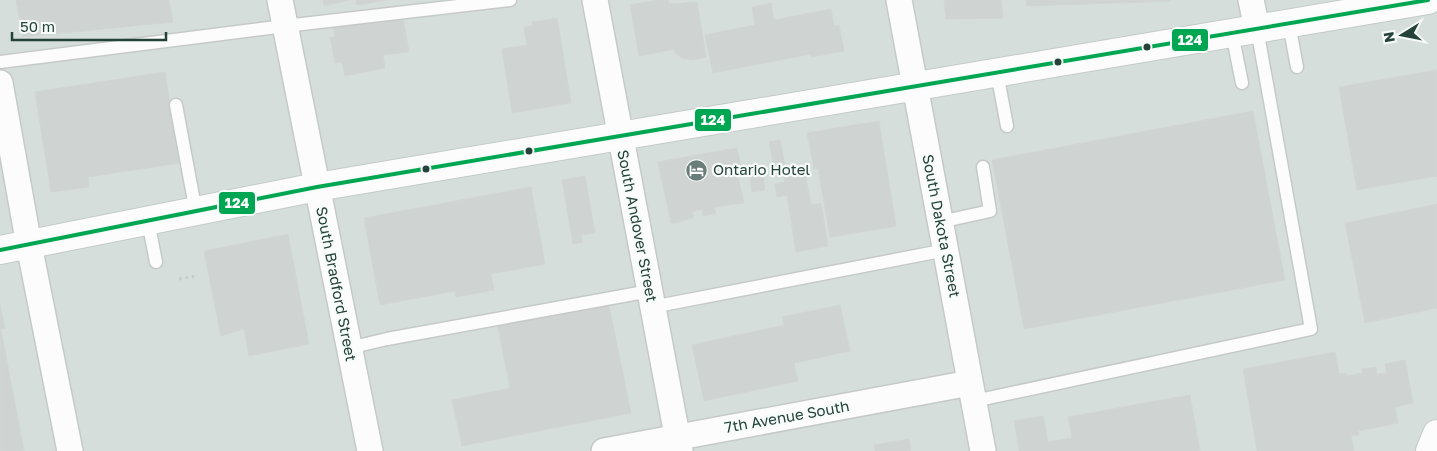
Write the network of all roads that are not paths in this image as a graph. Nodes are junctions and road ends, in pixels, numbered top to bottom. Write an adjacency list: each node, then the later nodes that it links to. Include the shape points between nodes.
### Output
1 (280, 0): 8 (street, South Bradford Street)
2 (510, 0): 8 (lane)
3 (595, 0): 18 (street, South Andover Street)
4 (899, 0): 15 (street, South Dakota Street)
5 (1251, 0): 9 (street)
6 (1428, 0): 7 (main road)
7 (1289, 24): 9 (main road); 11 (lane)
8 (285, 26): 10 (lane); 21 (street, South Bradford Street)
9 (1245, 31): 12 (main road); 14 (lane); 31 (lane, via 1311,329)
10 (0, 62)
11 (1297, 67)
12 (997, 72): 15 (main road); 17 (lane)
13 (0, 83): 19 (street)
14 (1242, 83)
15 (915, 86): 18 (main road); 24 (street, South Dakota Street)
16 (176, 106): 22 (lane)
17 (1007, 126)
18 (620, 136): 21 (main road); 29 (street, South Andover Street)
19 (7, 163): 25 (street)
20 (983, 167): 24 (lane, via 990,211)
21 (317, 188): 22 (main road); 30 (street, South Bradford Street)
22 (196, 212): 23 (main road)
23 (148, 221): 25 (main road); 28 (lane)
24 (940, 222): 27 (street, South Dakota Street)
25 (29, 245): 26 (main road); 34 (street)
26 (0, 250)
27 (946, 250): 29 (lane); 31 (street, South Dakota Street)
28 (156, 262)
29 (651, 299): 30 (lane, via 387,339); 33 (street, South Andover Street)
30 (349, 348): 35 (street, South Bradford Street)
31 (972, 392): 33 (street, 7th Avenue South); 37 (street, South Dakota Street)
32 (1437, 434): 38 (main road)
33 (678, 444): 36 (street, 7th Avenue South)
34 (70, 451)
35 (370, 451)
36 (604, 451)
37 (983, 451)
38 (1430, 451)

